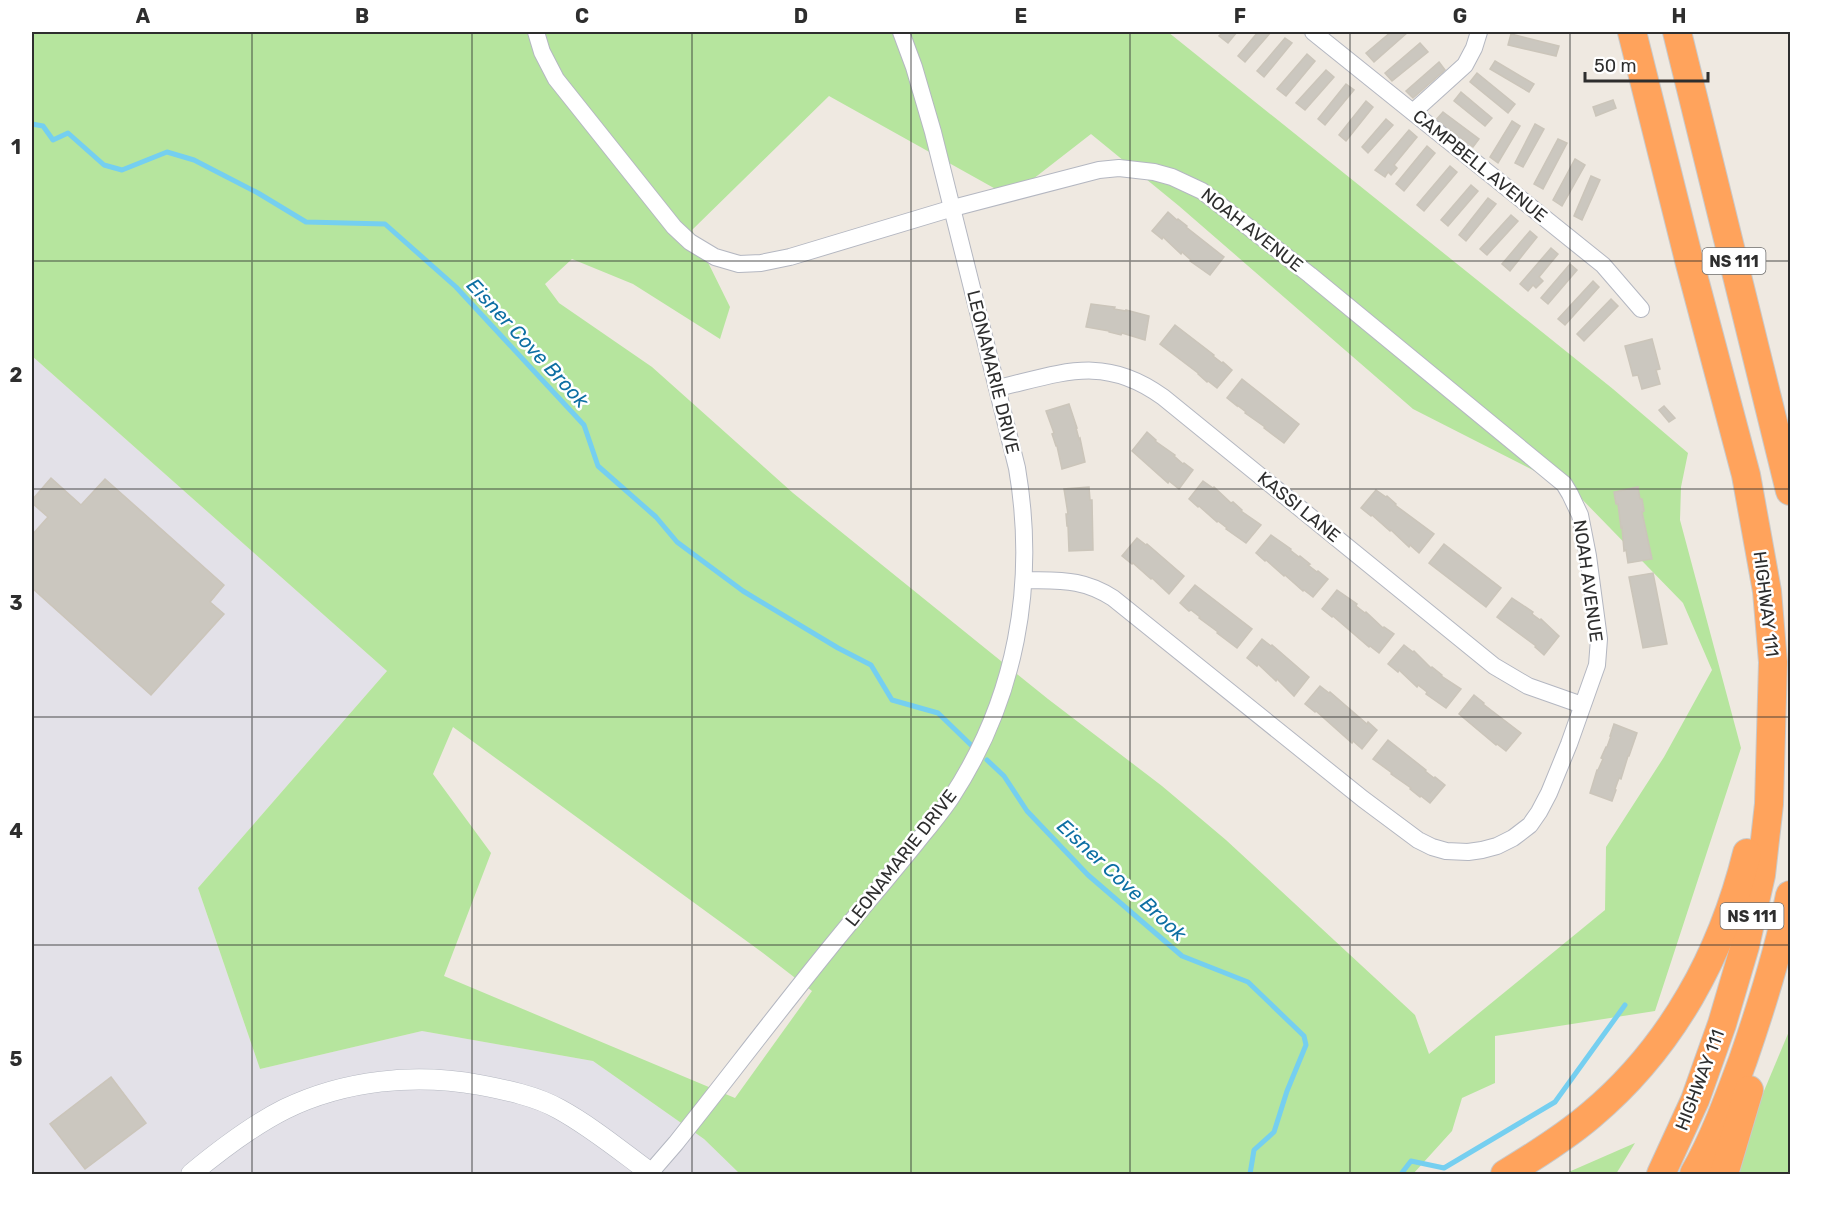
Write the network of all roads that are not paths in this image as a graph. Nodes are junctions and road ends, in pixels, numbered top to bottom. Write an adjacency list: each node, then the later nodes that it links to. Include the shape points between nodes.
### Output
1 (536, 32): 10 (street, via 551,70 590,122 674,227 715,257 739,264 774,261)
2 (901, 32): 10 (street, LEONAMARIE DRIVE)
3 (1313, 32): 8 (street, CAMPBELL AVENUE)
4 (1479, 32): 8 (street, via 1465,65)
5 (1622, 32): 9 (highway)
6 (1632, 32): 9 (highway, HIGHWAY 111 / NS 111)
7 (1677, 32): 13 (highway, NS 111)
8 (1413, 112): 11 (street, CAMPBELL AVENUE, via 1603,265)
9 (1674, 198): 15 (highway, HIGHWAY 111 / NS 111, via 1746,475 1767,591)
10 (953, 208): 12 (street, LEONAMARIE DRIVE); 16 (street, NOAH AVENUE, via 1099,170 1154,172 1208,195 1310,275 1567,488 1582,522 1599,639 1597,665)
11 (1641, 309)
12 (998, 388): 14 (street, LEONAMARIE DRIVE, via 1022,498); 16 (street, KASSI LANE, via 1084,371 1108,371 1140,383 1163,397 1494,666 1528,686)
13 (1791, 491)
14 (1024, 580): 16 (street, NOAH AVENUE, via 1072,582 1102,591 1371,805 1418,840 1446,851 1497,846 1530,825 1549,793); 20 (street, LEONAMARIE DRIVE, via 1016,637 999,699 951,797)
15 (1772, 643): 21 (highway, via 1766,732 1749,845 1730,914 1701,978 1664,1037 1618,1090 1564,1136); 22 (highway, HIGHWAY 111 / NS 111, via 1772,745 1761,875 1722,1024 1695,1100)
16 (1582, 705)
17 (1791, 895): 23 (highway, HIGHWAY 111 / NS 111, via 1759,1015 1731,1092)
18 (1791, 950): 24 (highway)
19 (191, 1174): 20 (street, via 252,1128 285,1109 330,1092 415,1078 495,1088 557,1108)
20 (651, 1174)
21 (1505, 1174)
22 (1661, 1174)
23 (1694, 1174)
24 (1724, 1174)

